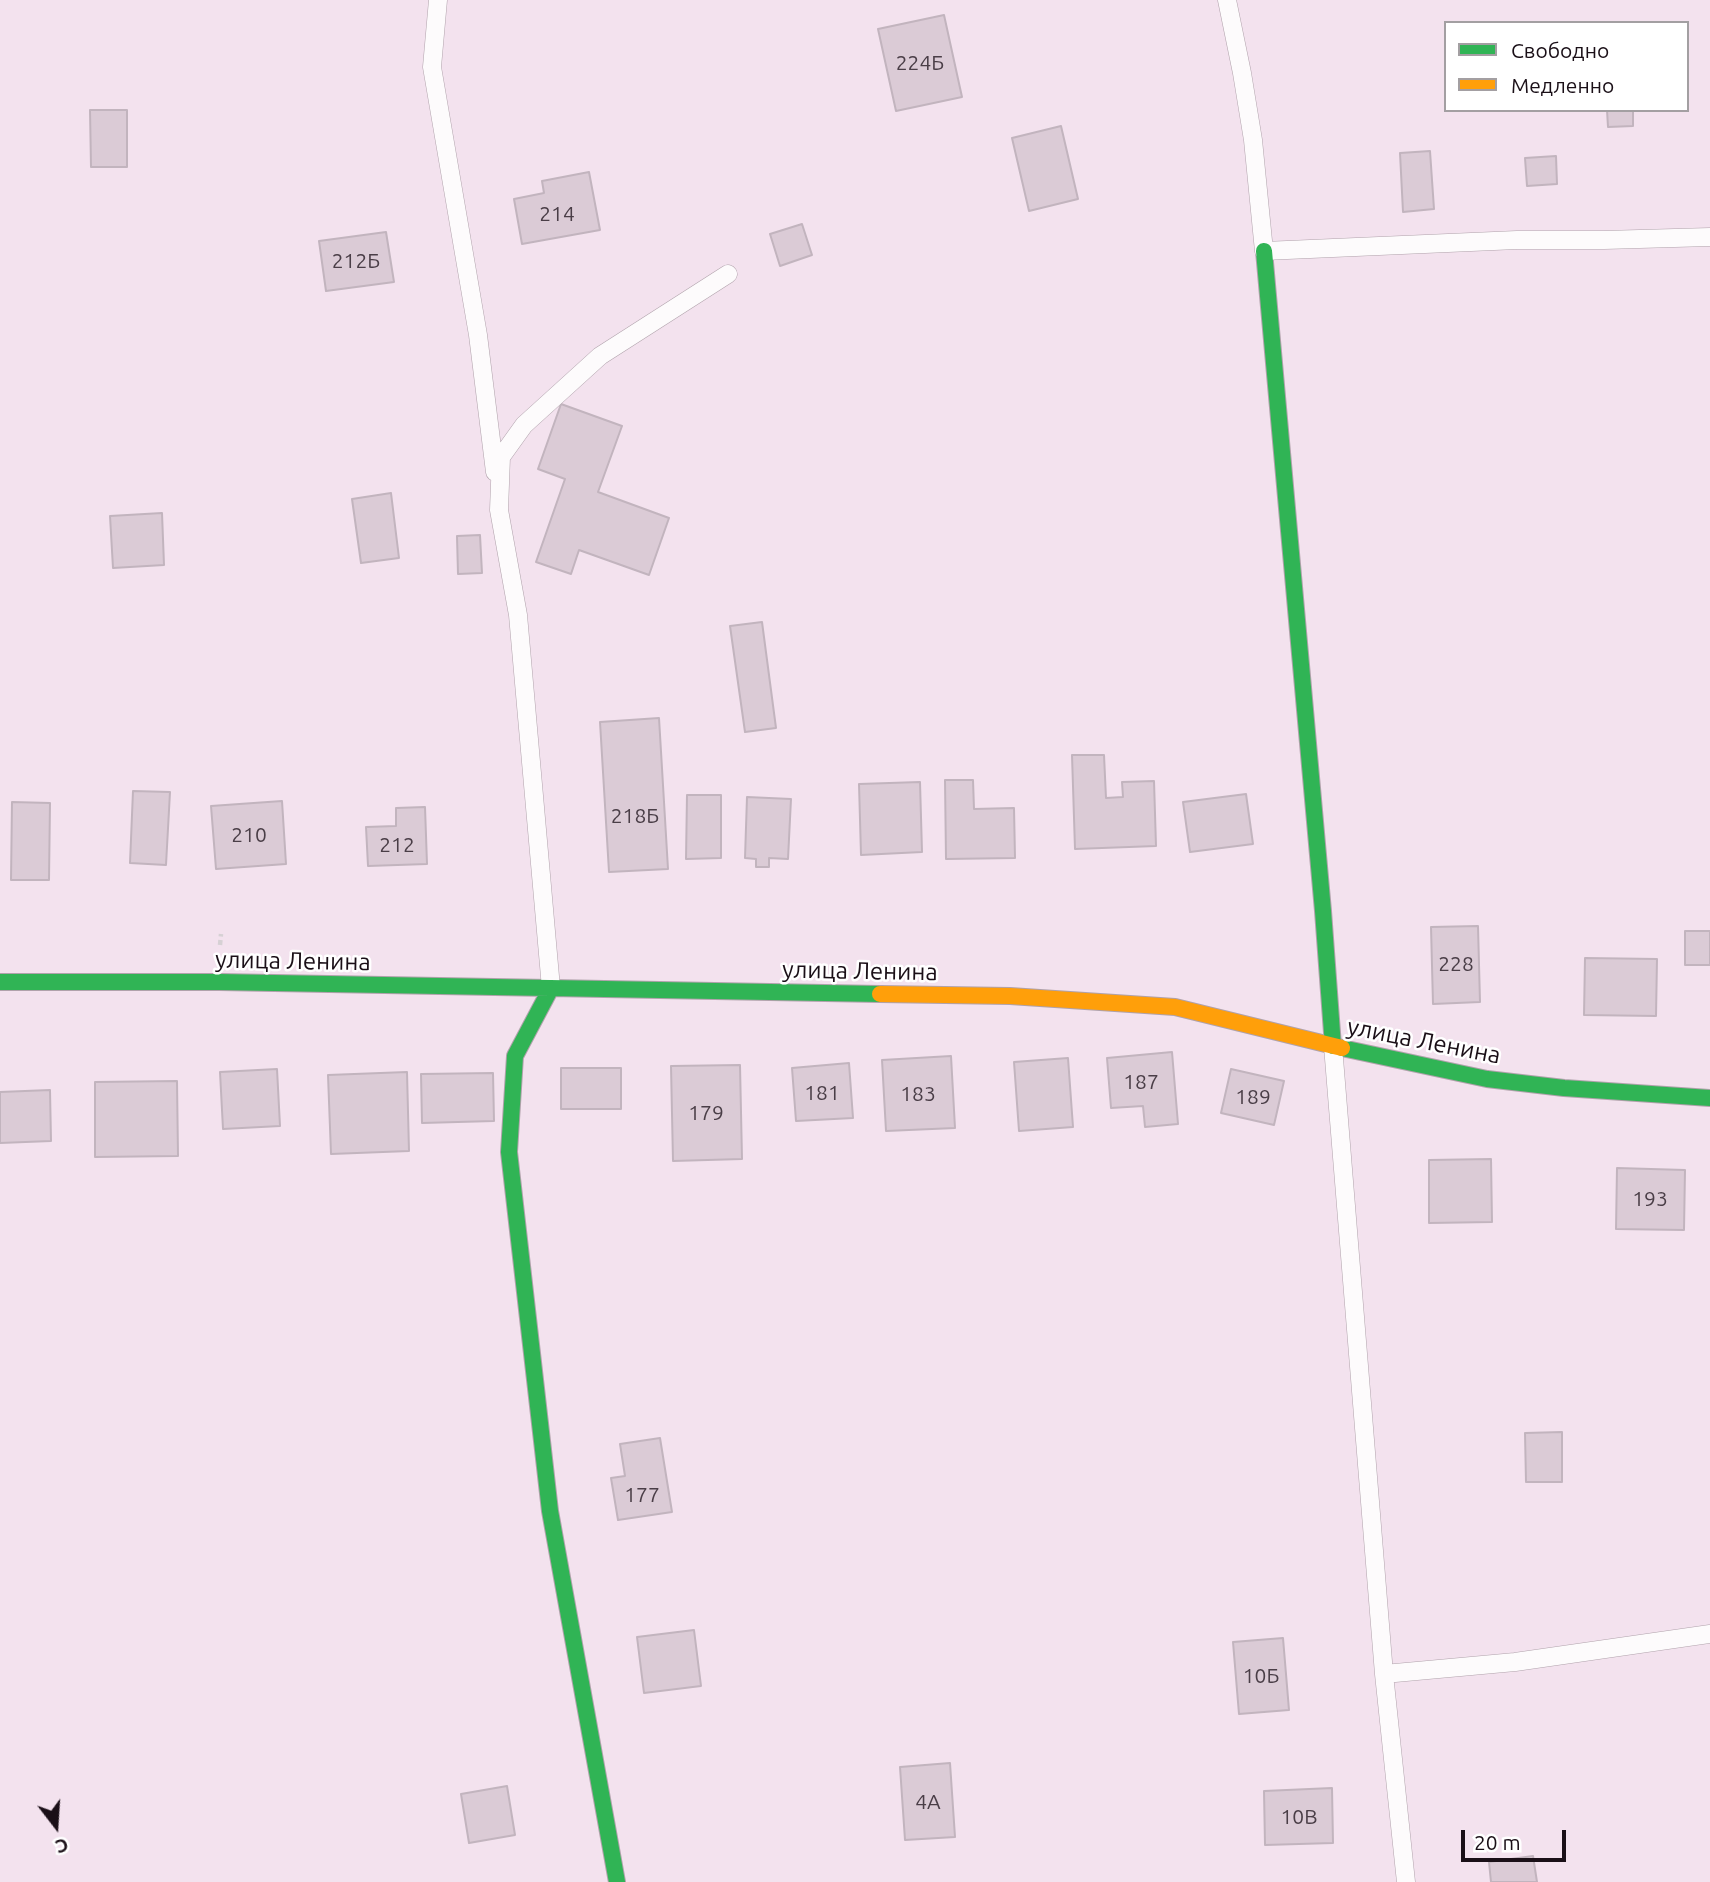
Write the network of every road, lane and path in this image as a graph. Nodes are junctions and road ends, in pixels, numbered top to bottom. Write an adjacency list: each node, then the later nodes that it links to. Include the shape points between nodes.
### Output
1 (438, 0): 6 (lane, via 432,67 478,335)
2 (1227, 0): 4 (lane, via 1253,140)
3 (1710, 237): 4 (lane)
4 (1264, 251): 9 (main road)
5 (728, 274): 6 (lane, via 600,356 524,425 501,457)
6 (499, 510): 8 (lane, via 518,615)
7 (0, 982): 8 (main road, улица Ленина)
8 (551, 988): 9 (main road, улица Ленина, via 1010,996 1175,1007); 13 (main road, via 515,1056 509,1152 550,1511)
9 (1333, 1046): 10 (main road, улица Ленина, via 1488,1079); 12 (lane)
10 (1710, 1098)
11 (1710, 1634): 12 (lane, via 1516,1662)
12 (1384, 1674): 14 (lane)
13 (617, 1882)
14 (1406, 1882)

